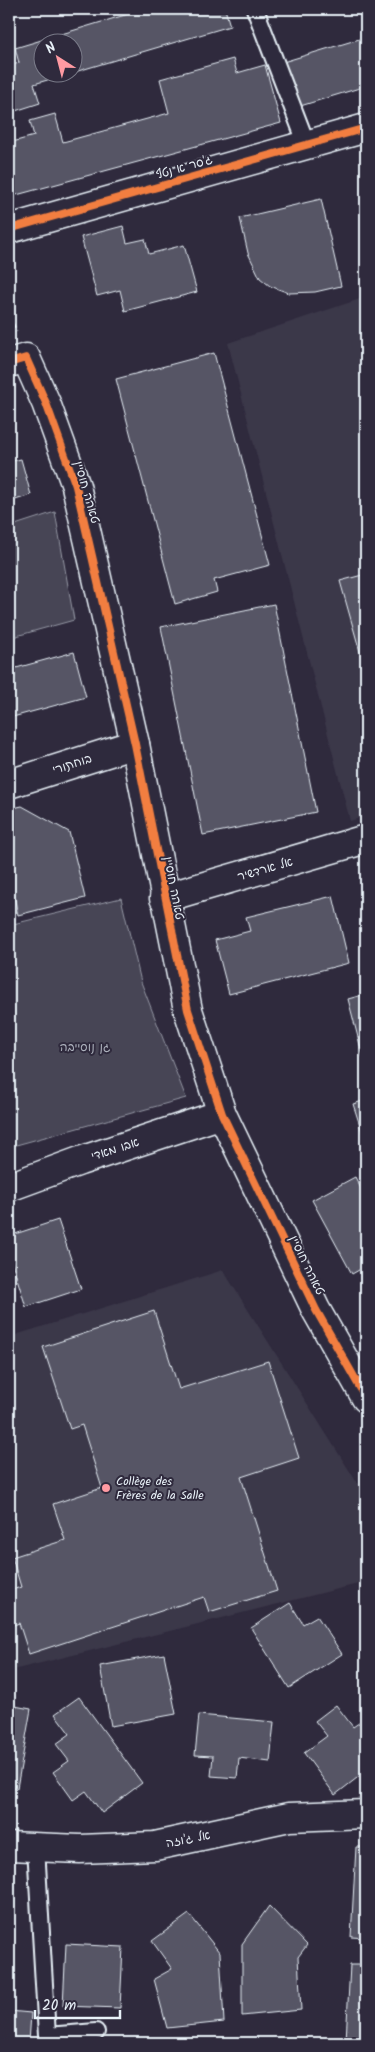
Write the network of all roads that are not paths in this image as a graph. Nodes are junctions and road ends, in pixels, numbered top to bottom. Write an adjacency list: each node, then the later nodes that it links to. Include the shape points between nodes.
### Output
1 (255, 9): 3 (lane)
2 (366, 128): 3 (street, ג'סר א נטף)
3 (307, 145): 4 (street, ג'סר א נטף)
4 (9, 229)
5 (17, 361): 6 (street, טאהה חוסיין, via 46,403 76,486)
6 (135, 744): 7 (street, בוחתורי); 9 (street, טאהה חוסיין)
7 (9, 784)
8 (366, 839): 9 (street, אל ארדשיר)
9 (164, 898): 10 (street, טאהה חוסיין, via 188,1010)
10 (222, 1114): 11 (street, אבו מאדי); 12 (street, טאהה חוסיין, via 316,1310)
11 (9, 1187)
12 (360, 1371): 13 (street, טאהה חוסיין)
13 (366, 1398)
14 (366, 1814): 16 (street, אל ג'וזה, via 289,1817 155,1846)
15 (9, 1846): 16 (street, אל ג'וזה)
16 (36, 1847): 17 (lane, via 47,2036)
17 (96, 2032)

